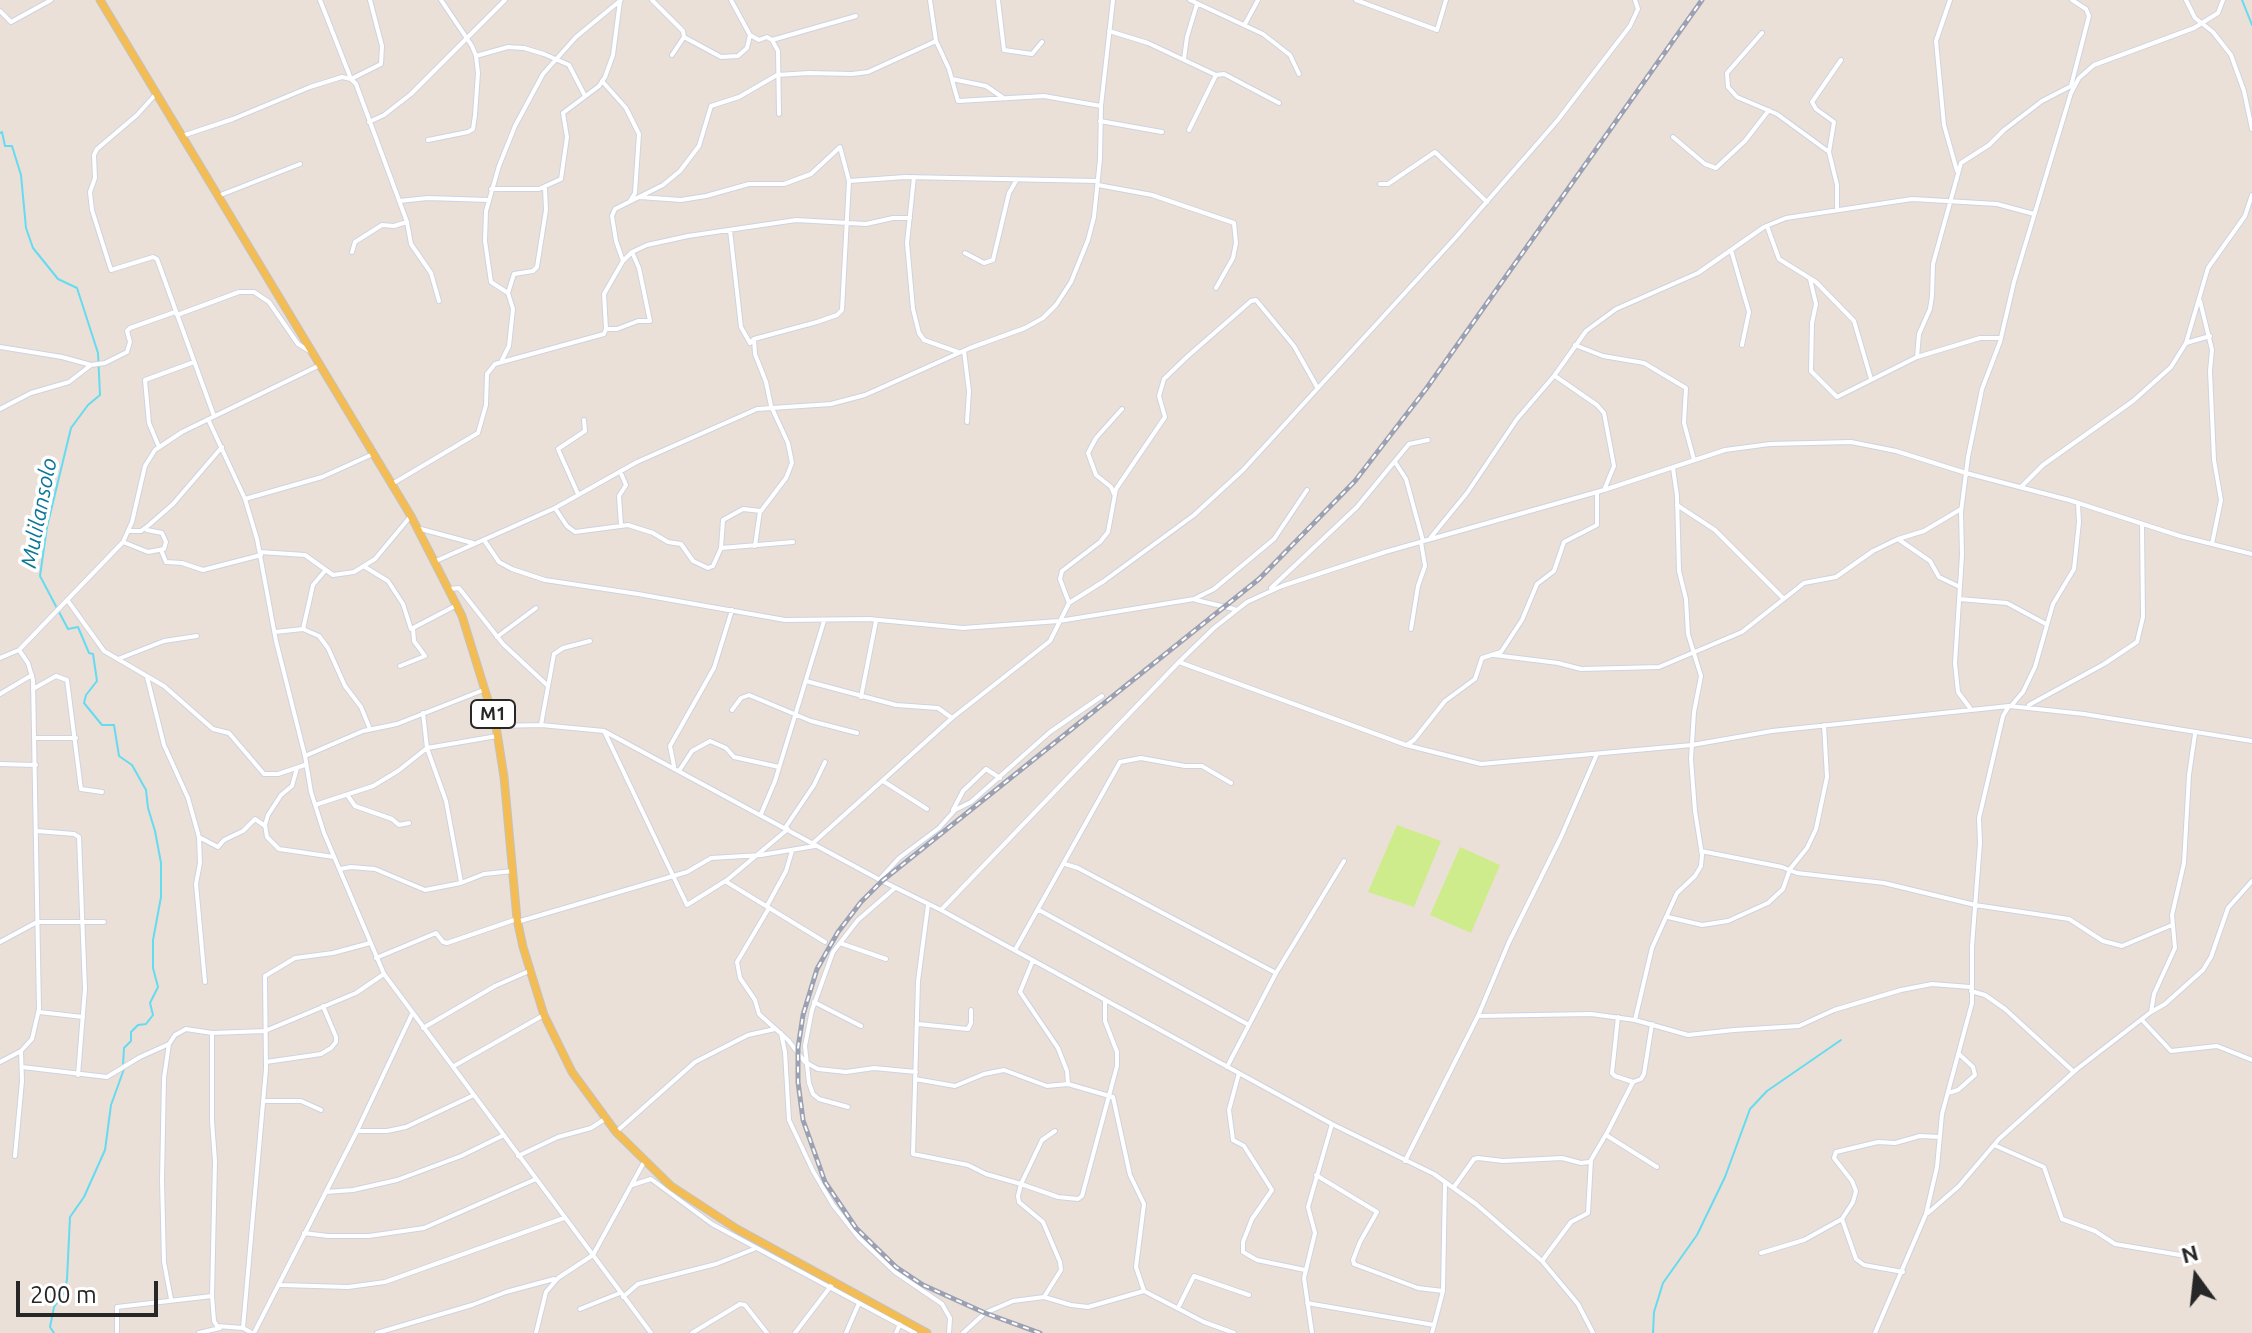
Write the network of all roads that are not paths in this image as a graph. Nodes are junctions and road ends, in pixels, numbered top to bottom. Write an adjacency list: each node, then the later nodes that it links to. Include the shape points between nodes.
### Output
1 (51, 0): 23 (street, via 11,22)
2 (100, 0): 47 (main road, M1)
3 (320, 0): 43 (street)
4 (370, 0): 43 (street, via 383,60)
5 (441, 0): 31 (street)
6 (505, 0): 31 (street)
7 (620, 0): 37 (street); 45 (street, via 613,55)
8 (652, 0): 30 (street)
9 (731, 0): 29 (street)
10 (930, 0): 33 (street)
11 (998, 0): 34 (street, via 1004,50 1032,54)
12 (1113, 0): 27 (street)
13 (1190, 0): 22 (street)
14 (1258, 0): 25 (street)
15 (1356, 0): 16 (street, via 1437,30)
16 (1446, 0)
17 (1635, 0): 78 (street, via 1638,9 1624,35)
18 (1950, 0): 64 (street, via 1936,41 1944,125)
19 (2072, 0): 46 (street, via 2089,16)
20 (2186, 0): 26 (street)
21 (2223, 0): 26 (street, via 2218,13)
22 (1197, 4): 25 (street); 38 (street)
23 (0, 11)
24 (856, 16): 32 (street)
25 (1245, 24): 40 (street, via 1284,50)
26 (2200, 24): 46 (street, via 2094,65); 56 (street, via 2231,55)
27 (1109, 31): 38 (street); 51 (street)
28 (1762, 33): 52 (street, via 1726,79 1730,92)
29 (750, 35): 30 (street, via 738,56 721,57); 32 (street)
30 (684, 37): 35 (street)
31 (466, 40): 36 (street); 55 (street, via 411,94)
32 (772, 40): 41 (street, via 778,51)
33 (936, 41): 41 (street, via 868,72); 44 (street)
34 (1042, 42)
35 (672, 55)
36 (476, 56): 37 (street, via 517,47); 61 (street, via 473,129)
37 (556, 59): 48 (street, via 571,68); 71 (street, via 525,105)
38 (1184, 59): 42 (street)
39 (1841, 60): 62 (street, via 1812,102 1834,122)
40 (1299, 74)
41 (777, 75): 53 (street); 74 (street, via 711,106 694,155 663,185)
42 (1216, 75): 50 (street, via 1224,74); 57 (street)
43 (351, 79): 55 (street); 59 (street, via 310,87)
44 (952, 79): 49 (street, via 986,86); 49 (street, via 958,101)
45 (602, 81): 48 (street); 77 (street, via 626,108 639,134 635,193)
46 (2073, 85): 64 (street, via 2042,101 1963,160); 81 (street)
47 (156, 93): 59 (main road, M1); 97 (street, via 97,149 90,192 110,269 156,257)
48 (585, 96): 70 (street, via 563,113 567,137 562,177)
49 (1003, 98): 51 (street, via 1048,96)
50 (1279, 103)
51 (1101, 106): 54 (street)
52 (1769, 110): 60 (street, via 1716,168); 62 (street)
53 (779, 114)
54 (1100, 121): 58 (street); 68 (street)
55 (369, 122): 76 (street)
56 (2252, 129)
57 (1189, 130)
58 (1162, 132)
59 (182, 136): 73 (main road, M1)
60 (1673, 137)
61 (428, 140)
62 (1829, 152): 80 (street)
63 (300, 164): 73 (street)
64 (1958, 173): 79 (street)
65 (914, 177): 66 (street); 67 (street); 82 (street)
66 (849, 181): 74 (street, via 840,147 811,174 784,184 749,184 681,200); 84 (street)
67 (1016, 181): 68 (street); 90 (street, via 993,260 984,263)
68 (1098, 183): 93 (street, via 1234,223 1233,258); 107 (street, via 1082,257 1056,305 1036,323)
69 (1380, 184): 78 (street, via 1388,184 1435,152)
70 (545, 188): 71 (street); 94 (street, via 537,267 514,274)
71 (491, 189): 75 (street)
72 (2252, 195): 95 (street, via 2245,216 2208,268)
73 (218, 196): 106 (main road, M1)
74 (639, 197): 77 (street)
75 (489, 200): 76 (street); 94 (street, via 489,275)
76 (399, 201): 83 (street)
77 (629, 201): 91 (street, via 612,216)
78 (1487, 202): 115 (street)
79 (1949, 202): 80 (street, via 1912,199); 81 (street, via 1997,204); 108 (street)
80 (1837, 210): 85 (street)
81 (2034, 214): 100 (street)
82 (910, 218): 84 (street); 107 (street, via 910,284 919,333 930,343)
83 (407, 222): 88 (street, via 382,225 355,242); 96 (street, via 411,244 431,273)
84 (846, 223): 86 (street, via 796,220); 101 (street, via 842,310)
85 (1767, 226): 87 (street); 92 (street, via 1779,259)
86 (730, 230): 89 (street, via 658,242); 101 (street, via 741,327)
87 (1731, 250): 103 (street, via 1698,273 1609,313); 104 (street, via 1750,315)
88 (352, 252)
89 (632, 252): 91 (street); 98 (street, via 650,321)
90 (965, 253)
91 (623, 261): 98 (street, via 604,294)
92 (1810, 279): 114 (street, via 1854,321); 114 (street, via 1816,304 1811,371 1839,397)
93 (1216, 288)
94 (508, 293): 109 (street, via 513,309)
95 (2199, 299): 99 (street); 102 (street)
96 (439, 301)
97 (177, 313): 106 (street, via 252,291 269,302 301,347); 110 (street); 111 (street, via 130,328 127,352)
98 (606, 329): 109 (street, via 595,338)
99 (2210, 336): 102 (street); 157 (street, via 2214,460 2221,505)
100 (2001, 338): 108 (street, via 1980,338); 131 (street, via 1979,398)
101 (752, 341): 116 (street)
102 (2186, 343): 133 (street, via 2151,386)
103 (1575, 345): 113 (street); 127 (street, via 1644,363 1686,388 1684,423)
104 (1742, 345)
105 (0, 347): 111 (street)
106 (311, 352): 112 (main road, M1)
107 (962, 352): 116 (street, via 844,401); 122 (street, via 969,391)
108 (1917, 357): 114 (street)
109 (502, 360): 132 (street, via 487,374 478,433)
110 (194, 362): 119 (street); 124 (street, via 145,380 149,423)
111 (95, 364): 117 (street, via 69,382)
112 (318, 366): 119 (street); 126 (main road, M1)
113 (1554, 376): 135 (street, via 1604,413 1614,466); 153 (street)
114 (1871, 379)
115 (1317, 387): 138 (street, via 1294,346 1258,301 1251,301 1164,379 1159,396 1165,417); 173 (street, via 1208,503)
116 (771, 406): 130 (street); 144 (street, via 792,463)
117 (0, 409)
118 (1122, 409): 138 (street, via 1088,453 1096,475)
119 (214, 416): 120 (street)
120 (208, 419): 124 (street); 125 (street)
121 (584, 420): 137 (street, via 585,431 558,449)
122 (967, 422)
123 (1428, 440): 128 (street, via 1409,444)
124 (159, 447): 150 (street, via 145,466)
125 (222, 447): 139 (street); 149 (street)
126 (373, 454): 132 (main road, M1); 139 (street, via 322,477)
127 (1694, 460): 129 (street); 131 (street, via 1742,447 1851,442)
128 (1395, 462): 153 (street, via 1406,479); 168 (street, via 1357,507)
129 (1673, 467): 135 (street); 141 (street)
130 (620, 470): 137 (street); 147 (street, via 626,483 619,496)
131 (1966, 473): 133 (street); 143 (street)
132 (392, 484): 145 (main road, M1)
133 (2022, 486): 140 (street)
134 (1307, 490): 170 (street, via 1274,539)
135 (1604, 490): 136 (street)
136 (1597, 492): 153 (street); 191 (street, via 1597,525 1564,542 1554,571 1537,584 1522,620)
137 (578, 494): 142 (street)
138 (1114, 494): 173 (street, via 1108,532 1060,575)
139 (245, 499): 161 (street)
140 (2078, 503): 146 (street); 181 (street, via 2074,569)
141 (1677, 505): 169 (street, via 1715,530); 190 (street, via 1679,571)
142 (555, 508): 147 (street, via 575,532); 152 (street)
143 (1962, 508): 151 (street, via 1924,531); 166 (street)
144 (760, 511): 158 (street); 159 (street, via 743,509 723,520)
145 (411, 516): 148 (main road, M1); 164 (street)
146 (2142, 524): 157 (street); 207 (street, via 2143,617 2137,642)
147 (621, 525): 159 (street, via 681,544 693,561 708,568)
148 (417, 528): 156 (street); 163 (main road, M1)
149 (145, 529): 150 (street); 160 (street, via 162,533 166,546)
150 (129, 531): 154 (street)
151 (1898, 539): 166 (street, via 1929,560 1939,577); 169 (street, via 1836,577 1804,583)
152 (484, 540): 156 (street); 177 (street, via 499,562 538,579)
153 (1425, 541): 168 (street); 183 (street)
154 (123, 542): 160 (street, via 148,552); 172 (street)
155 (793, 542): 158 (street)
156 (474, 543): 163 (street)
157 (2212, 544): 162 (street)
158 (755, 546): 159 (street)
159 (721, 548)
160 (161, 550): 161 (street, via 166,562 203,570)
161 (260, 553): 165 (street, via 305,555); 185 (street)
162 (2252, 554)
163 (436, 561): 167 (main road, M1)
164 (365, 567): 165 (street, via 337,575); 184 (street, via 396,591)
165 (324, 572): 182 (street, via 313,585)
166 (1960, 587): 171 (street)
167 (449, 589): 174 (main road, M1); 187 (street, via 459,588)
168 (1270, 590): 176 (street)
169 (1783, 598): 190 (street, via 1750,627)
170 (1194, 599): 176 (street); 180 (street)
171 (1959, 599): 181 (street, via 2002,602); 208 (street, via 1956,681)
172 (68, 601): 189 (street); 193 (street, via 104,651)
173 (1069, 603): 180 (street)
174 (457, 605): 184 (street); 201 (main road, M1)
175 (536, 608): 187 (street)
176 (1236, 609): 194 (street)
177 (732, 610): 179 (street); 236 (street, via 714,668 670,746)
178 (876, 620): 179 (street); 180 (street, via 963,628); 204 (street)
179 (824, 621): 198 (street)
180 (1059, 621): 213 (street, via 1050,641)
181 (2046, 624): 206 (street, via 2035,667)
182 (303, 629): 185 (street); 217 (street, via 324,642)
183 (1411, 629)
184 (411, 630): 195 (street, via 425,656)
185 (275, 632): 229 (street)
186 (197, 636): 193 (street, via 164,641)
187 (497, 637): 199 (street)
188 (590, 641): 199 (street, via 556,652)
189 (19, 650): 192 (street); 196 (street)
190 (1694, 650): 191 (street, via 1653,668 1576,669); 226 (street, via 1701,676)
191 (1494, 655): 225 (street, via 1482,658 1475,679 1445,701)
192 (0, 658)
193 (118, 659): 197 (street)
194 (1179, 662): 225 (street); 270 (street)
195 (400, 666)
196 (32, 675): 200 (street); 202 (street)
197 (147, 677): 235 (street, via 213,729 229,733 264,774); 250 (street, via 164,745)
198 (806, 681): 204 (street); 211 (street)
199 (547, 685): 214 (street)
200 (33, 689): 222 (street); 223 (street, via 56,676 67,680)
201 (486, 689): 210 (street); 216 (main road, M1)
202 (0, 694)
203 (1102, 696): 237 (street, via 1055,728)
204 (861, 697): 213 (street, via 938,708)
205 (1995, 706): 206 (street); 208 (street); 212 (street)
206 (2010, 706): 207 (street); 212 (street)
207 (2026, 706): 220 (street)
208 (1970, 709): 215 (street)
209 (732, 710): 211 (street, via 747,695)
210 (423, 713): 217 (street); 227 (street)
211 (794, 715): 219 (street); 234 (street)
212 (2003, 716): 268 (street, via 1979,818)
213 (952, 718): 238 (street)
214 (541, 725): 216 (street); 218 (street)
215 (1824, 725): 226 (street); 259 (street, via 1825,793 1813,838)
216 (496, 726): 221 (main road, M1)
217 (370, 729): 229 (street)
218 (604, 731): 236 (street); 261 (street)
219 (857, 733)
220 (2195, 733): 224 (street); 277 (street)
221 (497, 736): 227 (street); 260 (main road, M1)
222 (35, 738): 223 (street); 233 (street)
223 (76, 738): 240 (street, via 81,789)
224 (2252, 741)
225 (1406, 745): 228 (street, via 1481,764)
226 (1692, 745): 228 (street); 253 (street)
227 (427, 748): 241 (street, via 390,777); 265 (street, via 446,801)
228 (1597, 753): 299 (street)
229 (305, 756): 232 (street)
230 (825, 762): 248 (street)
231 (0, 764): 233 (street)
232 (306, 764): 235 (street); 242 (street)
233 (36, 765): 249 (street)
234 (779, 767): 236 (street, via 734,757 710,741 692,751); 245 (street)
235 (297, 768): 247 (street, via 294,782 272,806)
236 (677, 770): 245 (street)
237 (1000, 778): 244 (street); 244 (street, via 985,770 963,791)
238 (883, 781): 243 (street); 251 (street)
239 (1231, 783): 257 (street, via 1202,766 1141,758 1120,762)
240 (102, 792)
241 (348, 796): 242 (street); 246 (street, via 355,806 399,825)
242 (315, 805): 255 (street)
243 (927, 809)
244 (952, 812): 262 (street)
245 (761, 814): 248 (street)
246 (409, 823)
247 (265, 826): 250 (street, via 252,820 218,847); 255 (street, via 267,837 279,849)
248 (787, 828): 251 (street); 254 (street)
249 (37, 831): 274 (street); 275 (street, via 79,837)
250 (199, 837): 289 (street, via 196,884)
251 (815, 845): 252 (street); 262 (street)
252 (792, 850): 254 (street); 269 (street)
253 (1701, 851): 259 (street); 272 (street, via 1701,866 1677,893)
254 (755, 855): 261 (street, via 711,858); 263 (street)
255 (334, 857): 258 (street)
256 (1344, 861): 287 (street)
257 (1065, 864): 271 (street); 287 (street)
258 (340, 869): 265 (street, via 375,869 425,890); 280 (street)
259 (1790, 869): 268 (street, via 1884,883); 272 (street, via 1783,889 1740,917 1706,925)
260 (513, 871): 265 (street); 273 (main road, M1)
261 (672, 877): 263 (street, via 687,905); 273 (street)
262 (879, 880): 266 (street)
263 (725, 881): 269 (street)
264 (2252, 881): 296 (street, via 2228,908 2203,970)
265 (461, 883)
266 (895, 888): 267 (street); 281 (street)
267 (928, 903): 270 (street); 304 (street)
268 (1975, 905): 277 (street, via 2069,919 2103,941 2122,946); 290 (street)
269 (768, 907): 279 (street); 309 (street, via 737,962 757,1011)
270 (941, 910): 282 (street)
271 (1039, 910): 282 (street); 306 (street)
272 (1668, 917): 302 (street, via 1652,948)
273 (517, 920): 283 (street, via 447,943 436,933); 286 (main road, M1)
274 (37, 922): 275 (street); 278 (street); 295 (street)
275 (83, 922): 276 (street); 300 (street)
276 (104, 922)
277 (2173, 925): 296 (street, via 2175,948)
278 (0, 942)
279 (825, 942)
280 (370, 943): 283 (street); 310 (street, via 299,956 266,974)
281 (840, 943): 284 (street); 292 (street)
282 (1015, 950): 285 (street)
283 (376, 958): 288 (street)
284 (886, 959)
285 (1033, 960): 291 (street); 329 (street, via 1020,992 1058,1048)
286 (529, 971): 298 (main road, M1); 308 (street)
287 (1276, 973): 306 (street)
288 (384, 974): 293 (street); 297 (street)
289 (205, 982)
290 (1971, 989): 305 (street, via 1932,984 1901,990 1799,1026 1688,1035); 315 (street); 324 (street, via 2005,1009)
291 (1105, 1001): 322 (street); 332 (street, via 1106,1026 1118,1060)
292 (814, 1002): 307 (street); 319 (street)
293 (323, 1006): 310 (street); 318 (street, via 336,1040 331,1048)
294 (971, 1010): 304 (street, via 968,1029)
295 (39, 1012): 300 (street); 314 (street, via 34,1035)
296 (2151, 1012): 303 (street)
297 (412, 1014): 308 (street); 338 (street)
298 (544, 1015): 320 (street); 336 (main road, M1, via 572,1072)
299 (1478, 1016): 301 (street); 348 (street)
300 (83, 1017): 326 (street)
301 (1618, 1017): 302 (street); 328 (street, via 1612,1073)
302 (1635, 1020): 305 (street)
303 (2142, 1020): 316 (street, via 2171,1051 2217,1046); 324 (street)
304 (918, 1024): 323 (street)
305 (1652, 1024): 328 (street, via 1644,1074)
306 (1249, 1025): 322 (street)
307 (861, 1026)
308 (423, 1028): 320 (street)
309 (775, 1029): 312 (street); 340 (street, via 748,1035 695,1062)
310 (265, 1031): 311 (street); 318 (street)
311 (212, 1033): 313 (street, via 186,1029); 376 (street)
312 (781, 1033): 319 (street); 400 (street, via 789,1120 813,1171 859,1238 895,1272 942,1304 950,1318)
313 (169, 1044): 326 (street, via 107,1077); 378 (street, via 162,1180 164,1262)
314 (21, 1051): 317 (street); 321 (street)
315 (1959, 1054): 330 (street); 330 (street, via 1975,1075)
316 (2252, 1060)
317 (0, 1062)
318 (266, 1062): 333 (street)
319 (805, 1062): 323 (street, via 827,1071); 334 (street, via 815,1096)
320 (454, 1066): 331 (street)
321 (22, 1067): 326 (street); 345 (street)
322 (1227, 1067): 325 (street)
323 (916, 1072): 327 (street)
324 (2074, 1072): 344 (street)
325 (1239, 1073): 337 (street); 367 (street, via 1229,1110 1233,1140 1244,1146 1272,1190 1252,1219 1243,1252)
326 (78, 1075)
327 (915, 1079): 329 (street, via 959,1086 999,1070 1047,1086); 354 (street, via 914,1155 968,1165)
328 (1633, 1082): 342 (street)
329 (1068, 1084): 332 (street)
330 (1948, 1093): 343 (street)
331 (474, 1095): 338 (street, via 406,1127); 341 (street)
332 (1110, 1095): 354 (street, via 1082,1196 1068,1199); 372 (street, via 1132,1180 1144,1204 1136,1267)
333 (263, 1101): 335 (street, via 301,1101); 386 (street)
334 (848, 1107)
335 (321, 1110)
336 (605, 1119): 340 (main road, M1); 346 (street)
337 (1332, 1124): 348 (street); 351 (street)
338 (357, 1131): 357 (street)
339 (1055, 1131): 354 (street, via 1042,1140)
340 (616, 1132): 349 (main road, M1)
341 (504, 1135): 346 (street); 357 (street, via 397,1180)
342 (1606, 1135): 347 (street); 350 (street)
343 (1940, 1137): 358 (street); 360 (street, via 1836,1152 1836,1162 1856,1191)
344 (1994, 1145): 358 (street); 365 (street, via 2044,1167 2062,1219 2115,1244)
345 (15, 1156)
346 (518, 1156): 352 (street)
347 (1591, 1160): 356 (street, via 1478,1158); 366 (street, via 1588,1213 1571,1222)
348 (1405, 1161): 353 (street)
349 (644, 1162): 355 (street); 371 (main road, M1, via 704,1209)
350 (1657, 1167)
351 (1316, 1175): 367 (street, via 1308,1207 1315,1233); 373 (street, via 1377,1212 1354,1264 1418,1288)
352 (536, 1179): 359 (street); 361 (street, via 424,1228 369,1236)
353 (1445, 1182): 356 (street); 373 (street)
354 (1021, 1184): 377 (street, via 1019,1202 1043,1222 1060,1262 1061,1270)
355 (632, 1185): 362 (street, via 651,1179); 364 (street)
356 (1454, 1187): 366 (street)
357 (326, 1192): 361 (street)
358 (1926, 1214): 368 (street)
359 (564, 1218): 364 (street); 370 (street, via 385,1282)
360 (1842, 1219): 363 (street, via 1804,1240); 368 (street, via 1856,1259)
361 (304, 1233): 370 (street)
362 (756, 1249): 371 (street); 374 (street, via 638,1284)
363 (1761, 1253)
364 (593, 1255): 369 (street); 374 (street)
365 (2180, 1255)
366 (1542, 1261): 405 (street, via 1578,1304)
367 (1305, 1270): 380 (street)
368 (1903, 1272): 406 (street)
369 (558, 1278): 390 (street); 391 (street, via 544,1296)
370 (281, 1285): 389 (street)
371 (832, 1285): 379 (street); 395 (street); 399 (main road, M1)
372 (1144, 1291): 377 (street, via 1088,1307); 381 (street)
373 (1443, 1291): 384 (street)
374 (622, 1295): 382 (street); 392 (street)
375 (1249, 1295): 381 (street, via 1194,1276)
376 (212, 1296): 378 (street); 385 (street, via 214,1321)
377 (1044, 1297): 401 (street, via 993,1307)
378 (171, 1299): 387 (street, via 117,1307)
379 (859, 1303): 383 (street); 396 (street)
380 (1307, 1303): 384 (street); 403 (street)
381 (1178, 1308): 402 (street)
382 (580, 1309)
383 (900, 1324): 397 (street); 398 (street)
384 (1434, 1325): 404 (street)
385 (220, 1328): 386 (street); 388 (street)
386 (243, 1328): 389 (street)
387 (117, 1333)
388 (199, 1333)
389 (253, 1333)
390 (377, 1333)
391 (536, 1333)
392 (651, 1333)
393 (692, 1333): 394 (street, via 740,1304)
394 (767, 1333)
395 (795, 1333)
396 (846, 1333)
397 (896, 1333)
398 (915, 1333)
399 (927, 1333)
400 (949, 1333)
401 (963, 1333)
402 (1234, 1333)
403 (1312, 1333)
404 (1432, 1333)
405 (1593, 1333)
406 (1875, 1333)

